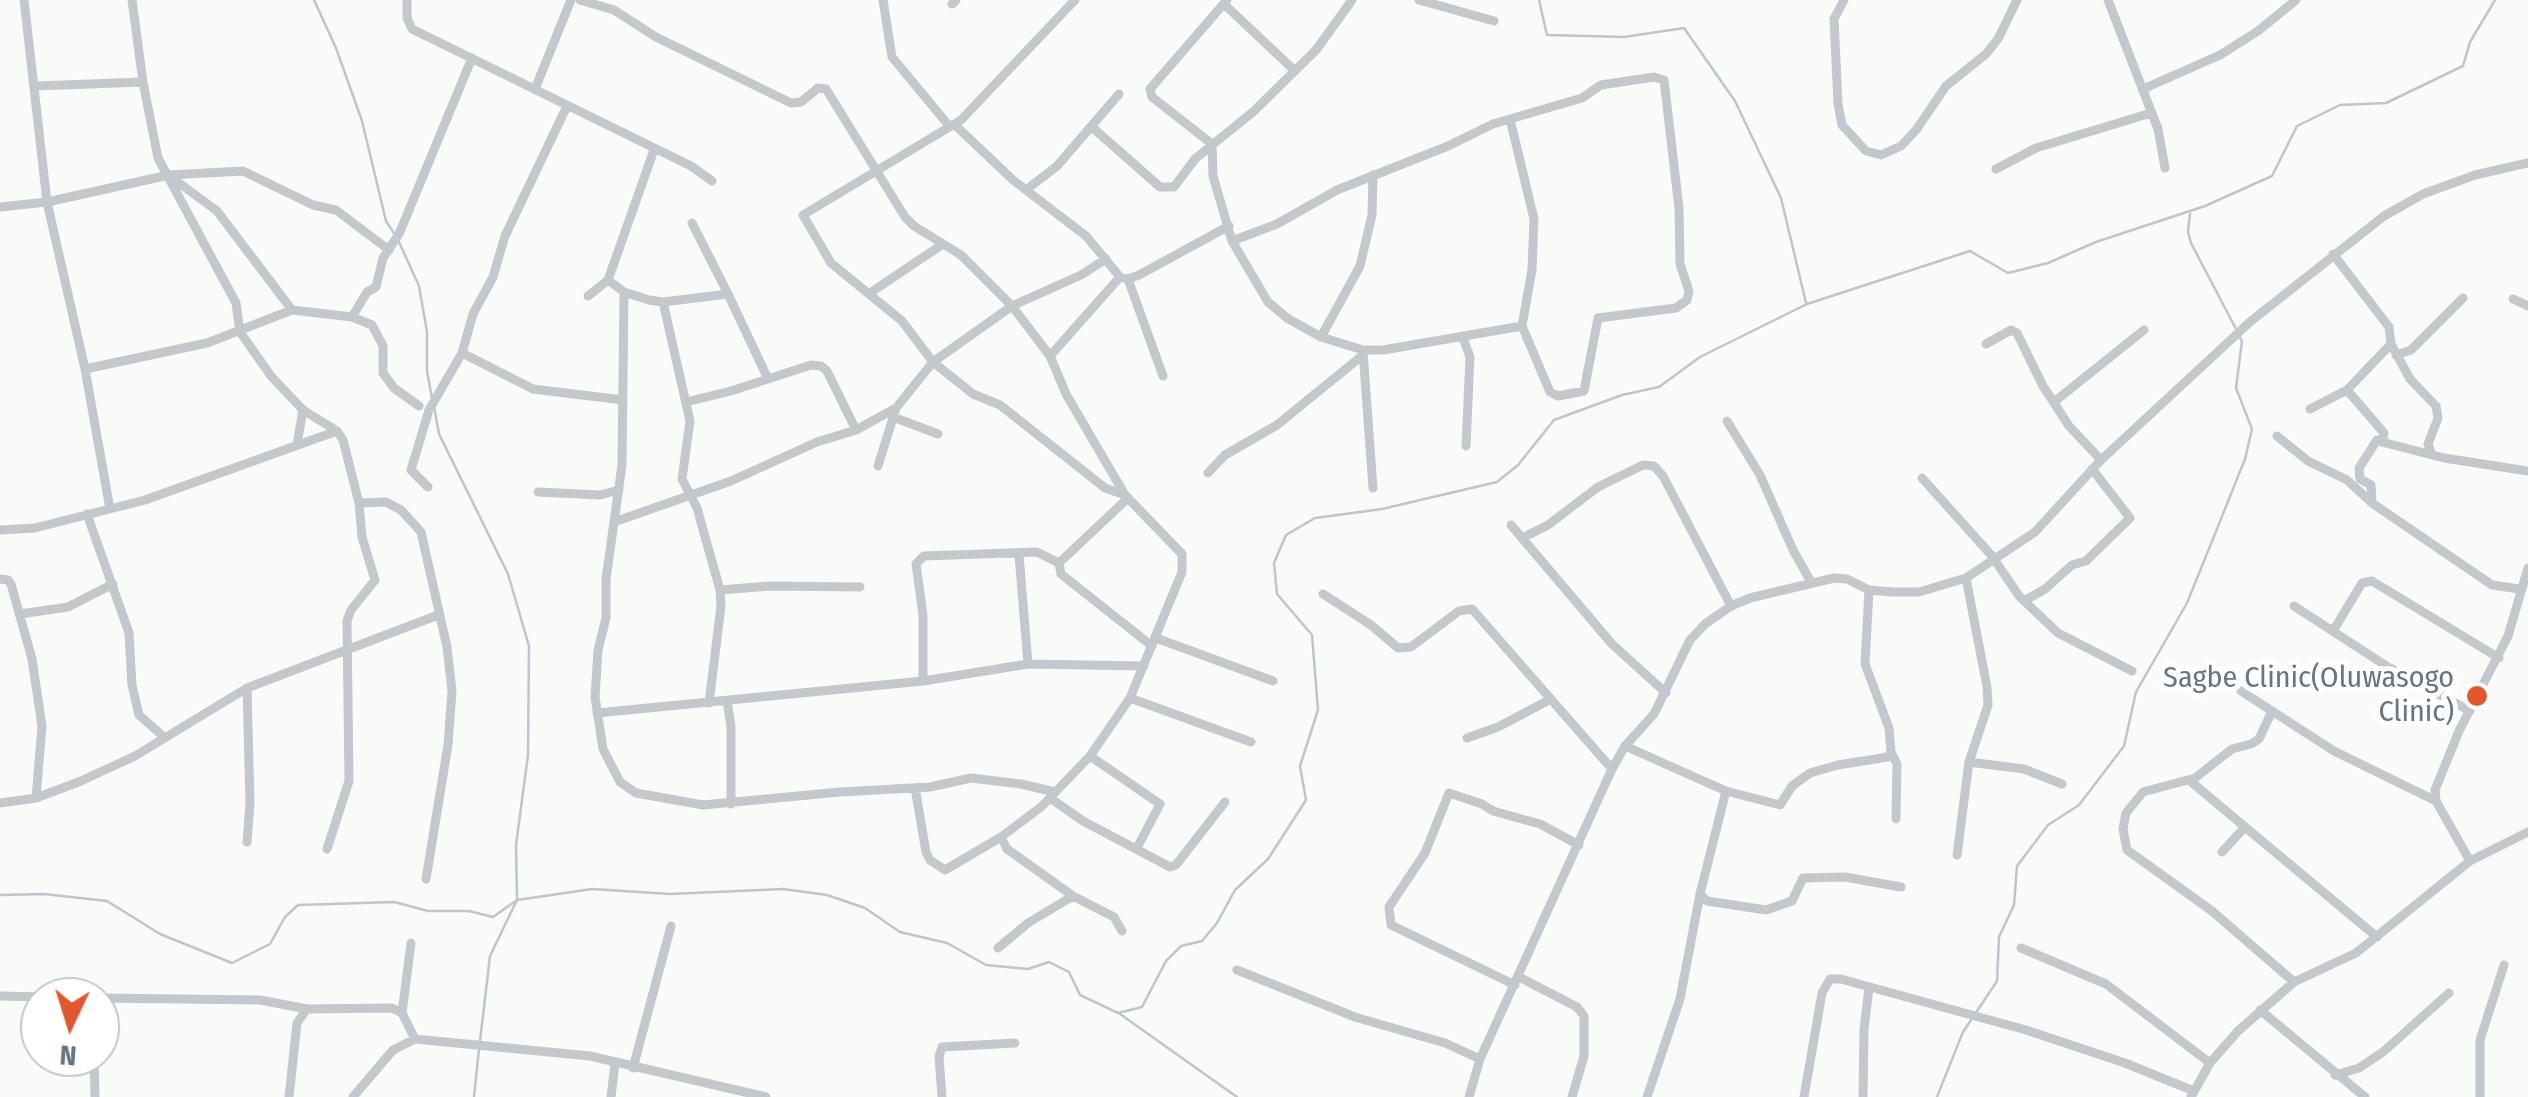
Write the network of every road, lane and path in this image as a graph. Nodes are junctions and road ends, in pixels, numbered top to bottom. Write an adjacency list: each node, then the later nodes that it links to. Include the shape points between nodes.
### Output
1 (24, 0): 22 (street)
2 (132, 0): 21 (street)
3 (407, 0): 19 (street, via 412,29)
4 (572, 0): 23 (street)
5 (580, 0): 17 (street)
6 (629, 0): 17 (street)
7 (883, 0): 29 (street, via 892,57)
8 (1075, 0): 29 (street)
9 (1352, 0): 20 (street)
10 (1419, 0): 16 (street)
11 (1844, 0): 12 (street, via 1834,18 1842,126 1866,151 1880,155 1901,146 1946,86 1986,54)
12 (2017, 0)
13 (2108, 0): 24 (street)
14 (2296, 0): 24 (street, via 2220,55)
15 (1225, 2): 20 (street); 31 (street, via 1150,89)
16 (1455, 5): 18 (street)
17 (622, 14): 35 (street, via 647,33 791,104 826,89)
18 (1494, 22)
19 (472, 58): 23 (street); 47 (street)
20 (1295, 71): 31 (street)
21 (143, 82): 22 (street); 37 (street, via 158,158)
22 (36, 86): 41 (street)
23 (535, 89): 26 (street)
24 (2143, 89): 27 (street)
25 (1119, 94): 30 (street)
26 (567, 106): 32 (street); 70 (street, via 506,236)
27 (2150, 113): 34 (street); 36 (street, via 2036,148)
28 (1510, 119): 38 (street); 63 (street, via 1534,219); 63 (street, via 1582,98 1601,85 1664,80 1688,291 1676,308 1598,318 1586,387 1578,393 1550,392)
29 (952, 126): 35 (street); 40 (street)
30 (1093, 128): 31 (street, via 1168,190); 40 (street)
31 (1212, 144): 44 (street, via 1213,176)
32 (654, 150): 39 (street); 51 (street)
33 (2528, 162): 48 (street, via 2423,194)
34 (2164, 168)
35 (874, 170): 46 (street, via 905,217); 53 (street, via 803,215 830,263)
36 (1996, 170)
37 (169, 175): 41 (street); 47 (street, via 243,171 336,210); 61 (street, via 217,210); 65 (street, via 236,303)
38 (1373, 176): 45 (street); 66 (street, via 1360,266)
39 (712, 181)
40 (1026, 190): 49 (street)
41 (47, 202): 42 (street); 75 (street)
42 (0, 207)
43 (692, 223): 54 (street)
44 (1229, 226): 45 (street); 50 (street)
45 (1232, 241): 66 (street, via 1268,302)
46 (943, 244): 53 (street); 59 (street)
47 (389, 250): 62 (street, via 376,287)
48 (2333, 254): 69 (street, via 2389,327); 95 (street)
49 (1106, 259): 50 (street); 59 (street)
50 (1124, 278): 73 (street); 76 (street)
51 (608, 280): 52 (street); 55 (street)
52 (624, 292): 58 (street); 79 (street)
53 (870, 293): 74 (street, via 914,333)
54 (728, 294): 58 (street); 77 (street)
55 (588, 296)
56 (2463, 298): 72 (street, via 2411,350)
57 (2513, 299): 60 (street)
58 (663, 302): 80 (street)
59 (1012, 306): 73 (street); 74 (street)
60 (2528, 306)
61 (292, 310): 62 (street); 65 (street)
62 (352, 318): 82 (street, via 372,325 383,346 383,374)
63 (1522, 326): 67 (street)
64 (2144, 330): 81 (street)
65 (240, 332): 75 (street); 84 (street)
66 (1321, 337): 71 (street)
67 (1463, 338): 71 (street); 93 (street, via 1470,357)
68 (1986, 344): 81 (street, via 2017,332)
69 (2392, 344): 72 (street); 78 (street)
70 (462, 353): 79 (street, via 533,388); 101 (street, via 429,410 412,465 412,474)
71 (1363, 353): 99 (street); 102 (street)
72 (2396, 355): 94 (street, via 2438,412 2428,436)
73 (1050, 356): 106 (street)
74 (933, 362): 85 (street); 106 (street, via 1105,488)
75 (85, 369): 109 (street)
76 (1163, 376)
77 (768, 378): 80 (street); 87 (street, via 821,366)
78 (2346, 390): 83 (street); 91 (street, via 2384,433)
79 (623, 400): 103 (street)
80 (686, 402): 105 (street, via 682,479)
81 (2054, 402): 95 (street)
82 (419, 406)
83 (2310, 409)
84 (303, 410): 88 (street); 92 (street)
85 (894, 412): 87 (street); 89 (street); 96 (street)
86 (1727, 421): 121 (street)
87 (856, 430): 105 (street)
88 (338, 431): 92 (street); 107 (street)
89 (938, 434)
90 (2277, 436): 108 (street)
91 (2382, 442): 94 (street); 108 (street, via 2377,440 2359,468 2360,479 2371,485)
92 (297, 444): 109 (street)
93 (1466, 446)
94 (2431, 452): 98 (street)
95 (2101, 460): 97 (street)
96 (878, 466)
97 (2092, 469): 116 (street, via 2035,532); 128 (street, via 2130,518 2086,562)
98 (2528, 471)
99 (1208, 473)
100 (1922, 478): 116 (street)
101 (428, 487)
102 (1373, 488)
103 (619, 490): 104 (street); 111 (street)
104 (538, 492)
105 (690, 493): 111 (street); 125 (street)
106 (1126, 496): 117 (street); 134 (street, via 1184,562)
107 (359, 502): 132 (street, via 386,502 412,519 426,546); 135 (street, via 375,580 350,610)
108 (2372, 503): 124 (street, via 2492,585)
109 (110, 508): 110 (street)
110 (87, 514): 113 (street); 122 (street)
111 (614, 522): 151 (street, via 596,662)
112 (1511, 525): 114 (street)
113 (0, 530)
114 (1522, 538): 129 (street, via 1598,487 1654,466); 144 (street, via 1612,644)
115 (1018, 555): 117 (street, via 1037,552); 137 (street); 140 (street, via 918,558)
116 (1994, 559): 119 (street); 128 (street)
117 (1059, 563): 134 (street, via 1061,574)
118 (2528, 568): 124 (street)
119 (1966, 578): 126 (street, via 1919,592); 158 (street, via 1988,705)
120 (0, 580): 131 (street, via 11,584)
121 (1812, 582): 126 (street, via 1847,578); 129 (street)
122 (113, 584): 131 (street, via 68,607); 152 (street, via 129,634 139,715)
123 (860, 587): 125 (street)
124 (2520, 589): 136 (street)
125 (720, 590): 148 (street)
126 (1870, 590): 156 (street, via 1865,664)
127 (1323, 594): 146 (street, via 1398,648 1411,647 1459,611 1472,609)
128 (2024, 601): 139 (street, via 2068,640)
129 (1730, 606): 144 (street, via 1690,640)
130 (2294, 606): 133 (street)
131 (20, 614): 165 (street, via 42,726)
132 (438, 614): 135 (street); 181 (street, via 452,691)
133 (2333, 630): 136 (street, via 2366,580); 149 (street)
134 (1154, 642): 138 (street); 141 (street)
135 (346, 648): 142 (street); 177 (street, via 349,780)
136 (2499, 658): 149 (street)
137 (1028, 664): 138 (street); 140 (street)
138 (1144, 666): 145 (street)
139 (2132, 671)
140 (924, 681): 147 (street)
141 (1273, 681)
142 (247, 688): 152 (street); 174 (street)
143 (2242, 691): 150 (street)
144 (1666, 693): 155 (street)
145 (1130, 698): 154 (street); 157 (street)
146 (1551, 698): 153 (street); 159 (street)
147 (726, 702): 148 (street); 169 (street)
148 (708, 703): 151 (street)
149 (2470, 711): 166 (street, via 2438,778)
150 (2272, 712): 160 (street, via 2258,739); 166 (street)
151 (597, 714): 169 (street, via 603,748 626,789 703,806)
152 (165, 738): 165 (street)
153 (1466, 738)
154 (1251, 742)
155 (1626, 746): 159 (street); 163 (street)
156 (1891, 752): 163 (street, via 1882,760 1810,773 1780,805); 170 (street, via 1897,764)
157 (1090, 756): 164 (street); 176 (street, via 1160,804)
158 (1969, 762): 161 (street, via 2024,769); 179 (street)
159 (1612, 769): 175 (street)
160 (2190, 780): 171 (street); 194 (street, via 2143,792 2126,813 2127,850)
161 (2062, 784)
162 (916, 788): 164 (street, via 980,778); 169 (street); 173 (street, via 926,852 940,869)
163 (1726, 792): 183 (street)
164 (1052, 795): 173 (street); 176 (street, via 1083,821)
165 (36, 798): 168 (street)
166 (2436, 801): 180 (street)
167 (1225, 802): 176 (street, via 1176,865 1164,866)
168 (0, 804)
169 (731, 804)
170 (1896, 819)
171 (2245, 827): 178 (street); 187 (street)
172 (2528, 832): 180 (street)
173 (1002, 837): 184 (street, via 1007,849)
174 (247, 842)
175 (1580, 845): 193 (street); 193 (street, via 1540,824 1449,794 1425,853 1389,907 1390,924)
176 (1138, 848)
177 (328, 849)
178 (2222, 852)
179 (1957, 855)
180 (2470, 861): 187 (street)
181 (426, 879)
182 (1900, 887): 183 (street, via 1844,876 1803,878 1792,902 1766,910 1707,901)
183 (1700, 894): 216 (street, via 1680,999)
184 (1073, 896): 186 (street, via 1114,918); 189 (street)
185 (672, 926): 206 (street)
186 (1122, 931)
187 (2377, 937): 194 (street)
188 (411, 943): 200 (street)
189 (998, 948)
190 (2021, 948): 204 (street, via 2106,984)
191 (2504, 966): 220 (street, via 2480,1040)
192 (1237, 970): 203 (street)
193 (1518, 981): 203 (street); 215 (street, via 1584,1016 1584,1056)
194 (2294, 982): 199 (street)
195 (1869, 988): 208 (street, via 2125,1062); 217 (street, via 1841,979 1824,984); 218 (street)
196 (2449, 993): 207 (street, via 2383,1052)
197 (120, 998): 198 (street, via 260,1000)
198 (307, 1009): 200 (street, via 384,1007); 209 (street, via 297,1022)
199 (2260, 1010): 204 (street); 207 (street)
200 (402, 1013): 201 (street)
201 (416, 1039): 205 (street); 210 (street, via 393,1050)
202 (1016, 1043): 213 (street, via 942,1047)
203 (1480, 1059): 214 (street)
204 (2210, 1063): 208 (street)
205 (616, 1064): 206 (street); 211 (street)
206 (633, 1068): 212 (street)
207 (2335, 1075): 219 (street)
208 (2193, 1094)
209 (289, 1097)
210 (353, 1097)
211 (611, 1097)
212 (766, 1097)
213 (942, 1097)
214 (1469, 1097)
215 (1572, 1097)
216 (1647, 1097)
217 (1804, 1097)
218 (1863, 1097)
219 (2365, 1097)
220 (2480, 1097)

